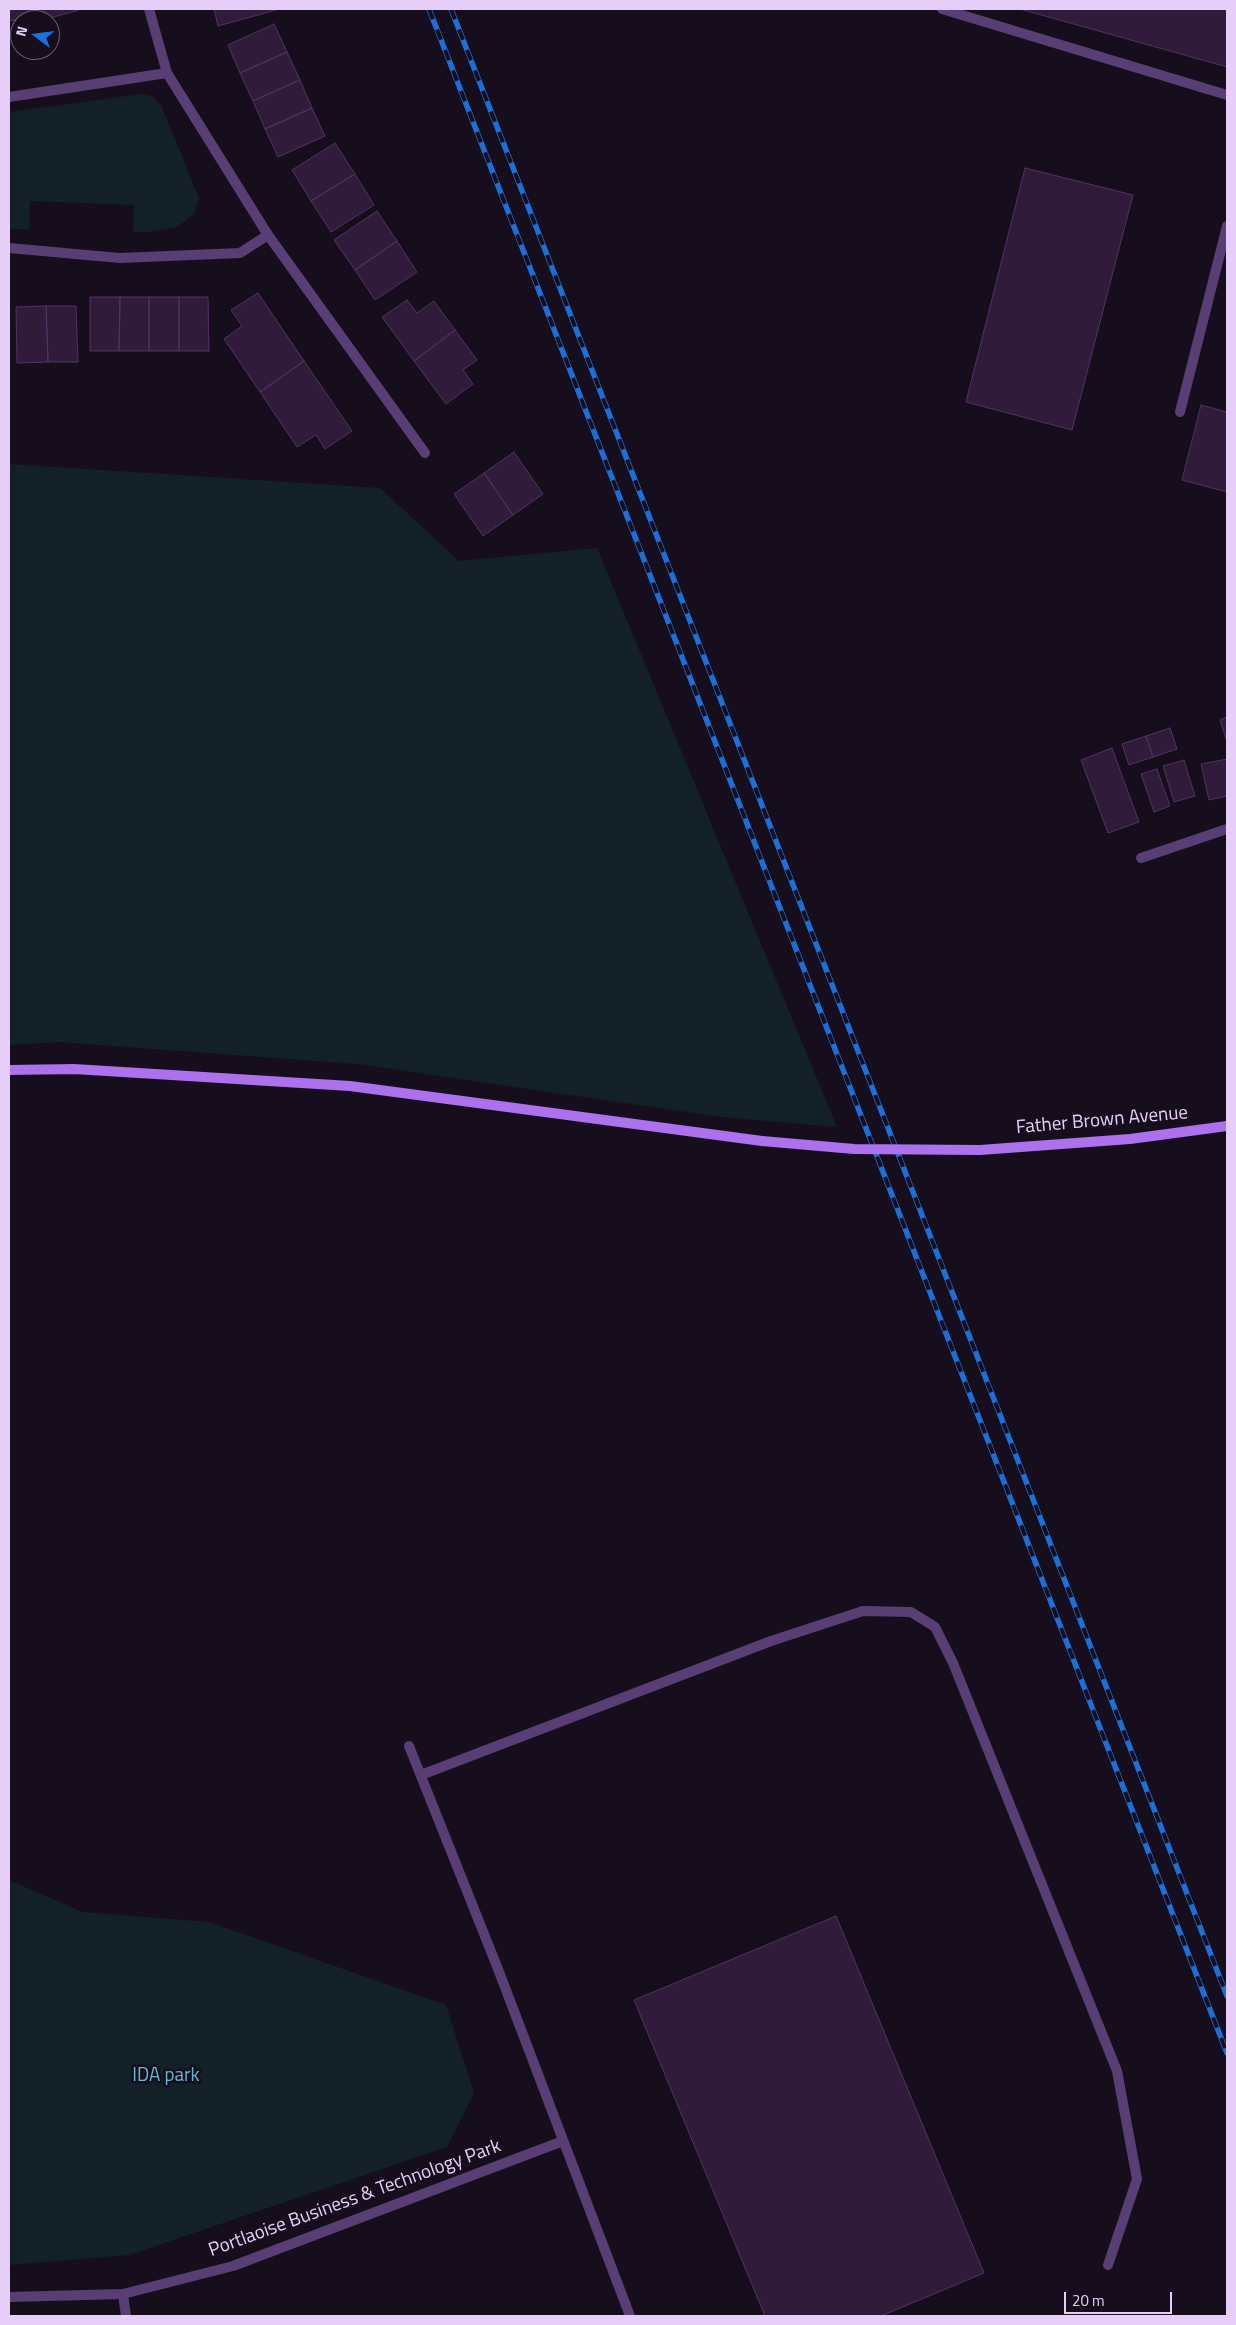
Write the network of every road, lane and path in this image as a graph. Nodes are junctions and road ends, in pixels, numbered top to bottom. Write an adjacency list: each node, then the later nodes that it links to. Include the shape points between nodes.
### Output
1 (149, 9): 3 (street)
2 (942, 9): 4 (street)
3 (167, 73): 5 (street); 7 (street)
4 (1227, 95)
5 (9, 97)
6 (1227, 226): 9 (street)
7 (268, 235): 8 (street, via 240,253 120,258); 10 (street)
8 (9, 248)
9 (1180, 412)
10 (424, 453)
11 (1227, 829): 12 (street)
12 (1141, 858)
13 (9, 1070): 14 (main road, Father Brown Avenue, bridge, via 74,1069 350,1086 762,1141 854,1149 980,1150 1130,1139)
14 (1227, 1126)
15 (409, 1746): 16 (street)
16 (421, 1775): 17 (street); 18 (street, via 771,1641 863,1611 911,1612 934,1627 956,1672 1117,2071 1137,2179)
17 (564, 2141): 19 (street, Portlaoise Business & Technology Park, via 234,2266); 22 (street)
18 (1108, 2265)
19 (123, 2294): 20 (street, Portlaoise Business & Technology Park); 21 (street)
20 (9, 2297)
21 (126, 2316)
22 (630, 2316)

